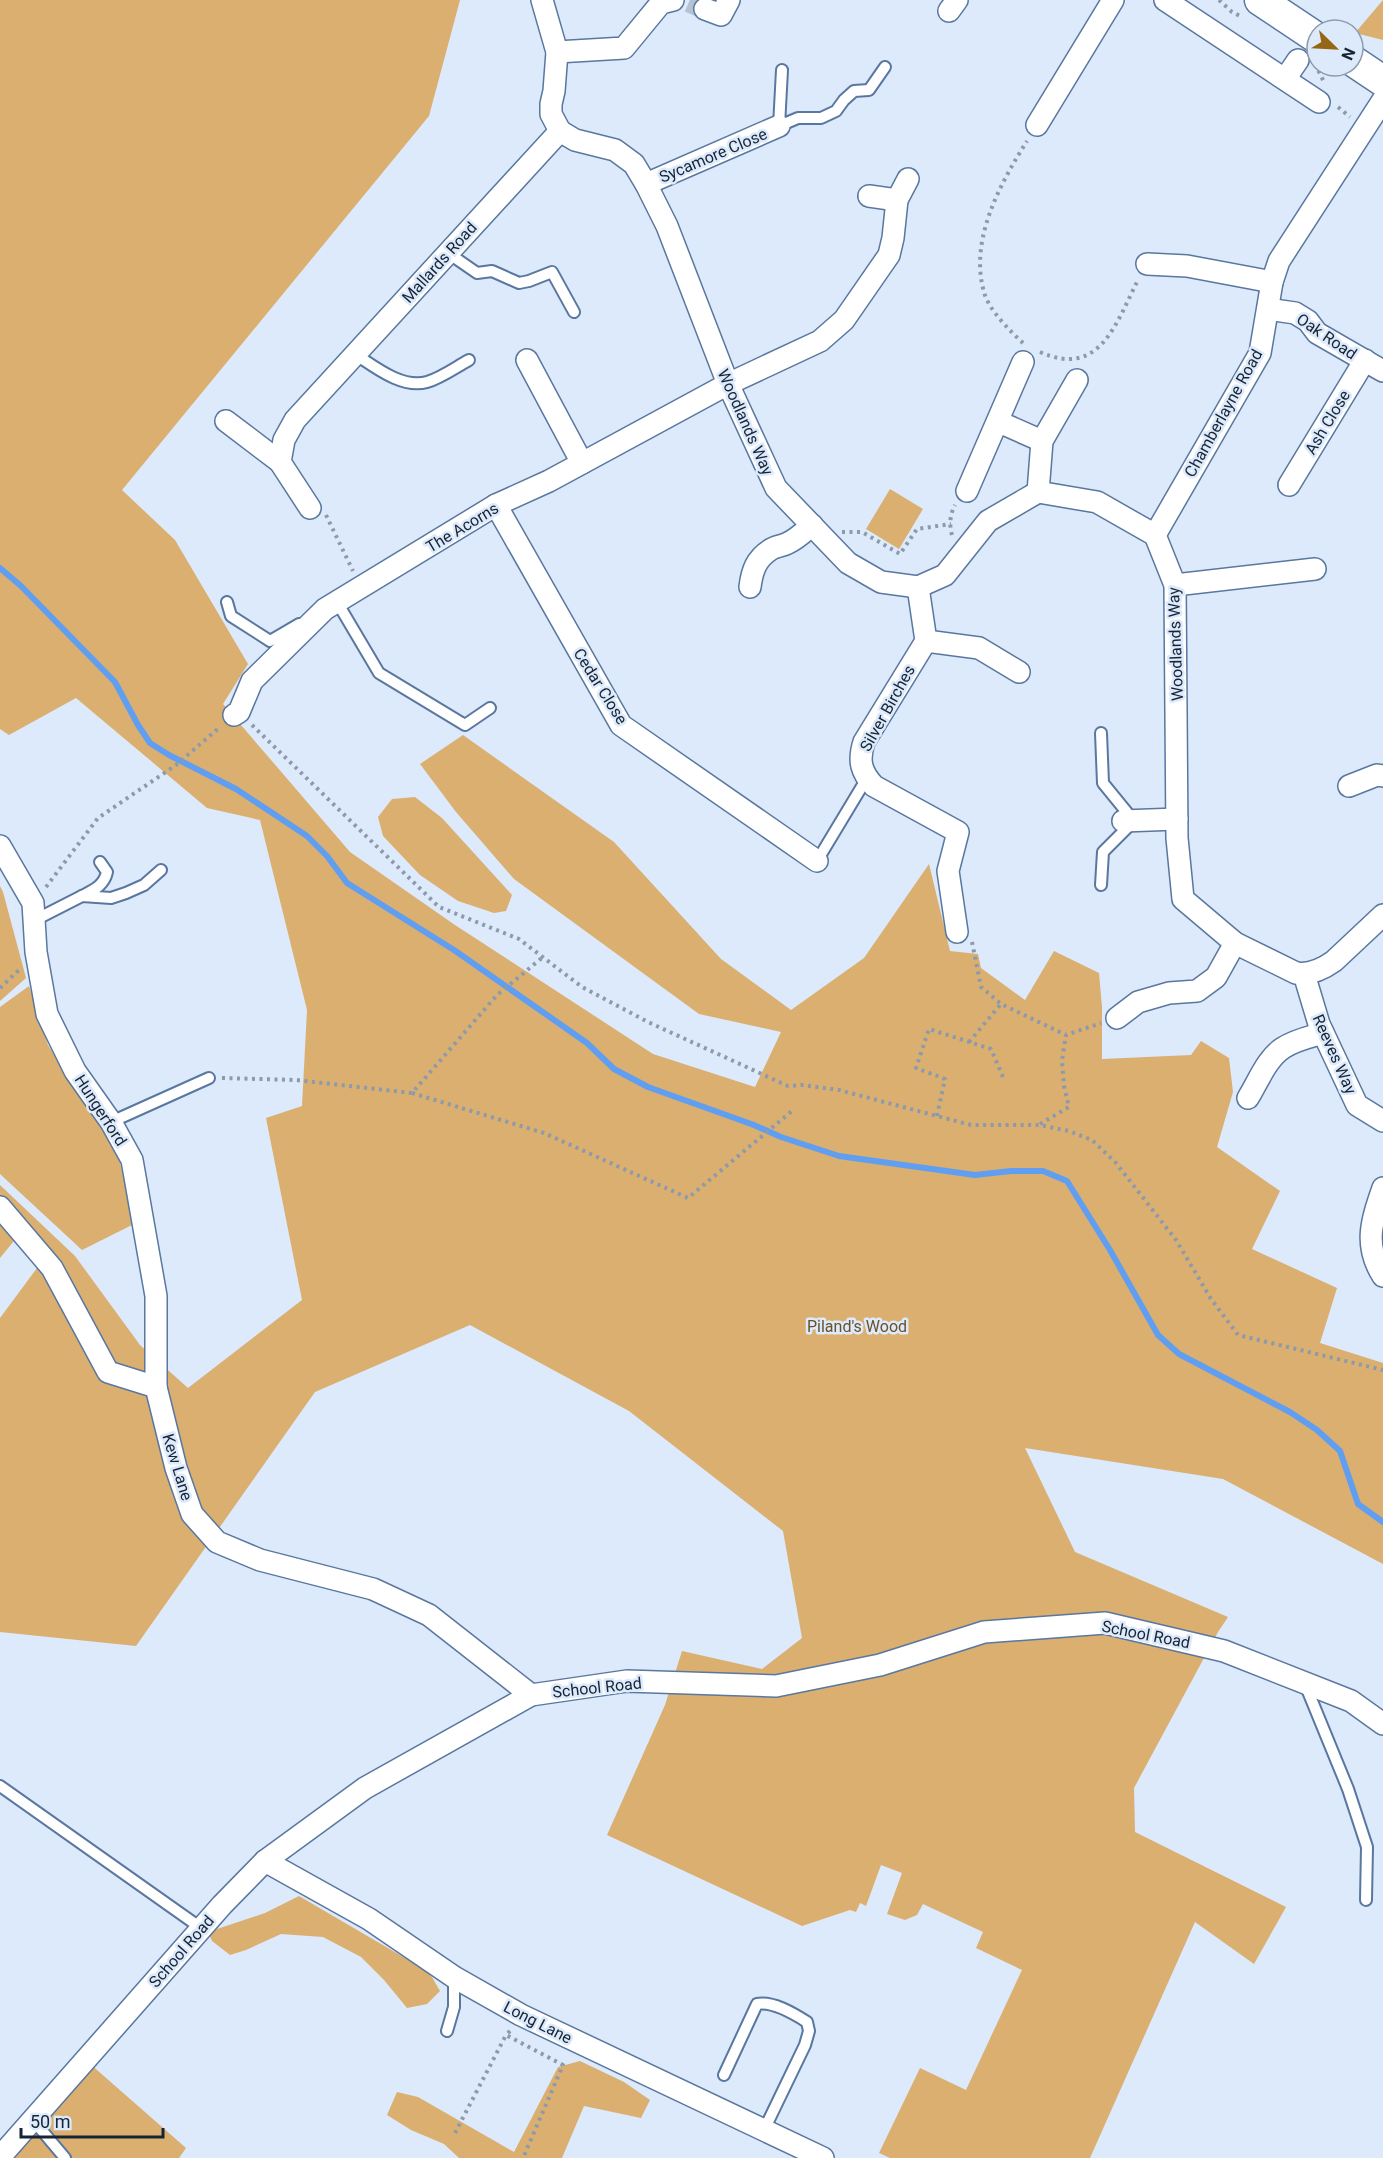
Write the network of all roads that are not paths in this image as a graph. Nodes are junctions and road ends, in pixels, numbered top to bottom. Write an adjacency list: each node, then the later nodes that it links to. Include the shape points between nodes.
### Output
1 (542, 0): 8 (street)
2 (729, 0): 6 (street, via 721,15)
3 (1113, 0): 17 (street)
4 (1165, 0): 13 (street)
5 (1260, 0): 7 (main road)
6 (686, 3): 8 (street, via 661,3 624,48)
7 (1305, 30)
8 (557, 52): 19 (street, via 551,114)
9 (1298, 60): 13 (street)
10 (885, 67): 18 (lane, via 868,90 854,91 836,111)
11 (1365, 69): 14 (main road)
12 (782, 70): 18 (lane)
13 (1285, 79): 16 (street)
14 (1383, 81)
15 (1383, 100): 26 (street, Chamberlayne Road, via 1279,261)
16 (1319, 102)
17 (1037, 125)
18 (779, 126): 21 (street, Sycamore Close)
19 (560, 131): 21 (street, Woodlands Way, via 625,157); 24 (street, Mallards Road)
20 (908, 179): 23 (street)
21 (646, 184): 36 (street, Woodlands Way, via 667,226)
22 (870, 196): 23 (street)
23 (897, 200): 36 (street, The Acorns, via 889,255 844,320 820,341)
24 (448, 253): 28 (lane, via 477,273 492,272 519,283 552,272); 30 (street, Mallards Road)
25 (1147, 264): 26 (street, via 1187,266)
26 (1272, 282): 27 (street, Chamberlayne Road)
27 (1268, 309): 33 (street, Oak Road, via 1295,313 1317,333); 48 (street, Chamberlayne Road, via 1260,353)
28 (574, 312)
29 (1028, 353): 38 (street)
30 (355, 354): 31 (lane, via 388,375 412,383 427,382); 40 (street, Mallards Road, via 295,420 284,440)
31 (469, 360)
32 (526, 360): 41 (street)
33 (1365, 360): 34 (street, Oak Road); 42 (street, Ash Close)
34 (1383, 371)
35 (1077, 380): 39 (street)
36 (728, 384): 41 (street, The Acorns); 47 (street, Woodlands Way, via 776,488)
37 (226, 420): 40 (street)
38 (999, 422): 39 (street); 43 (street)
39 (1042, 441): 44 (street)
40 (280, 462): 46 (street)
41 (582, 464): 45 (street, The Acorns)
42 (1289, 484)
43 (967, 491)
44 (1038, 492): 48 (street, via 1097,502); 51 (street, Woodlands Way, via 988,521 945,575)
45 (496, 505): 54 (street, The Acorns); 66 (street, Cedar Close, via 621,724)
46 (310, 508)
47 (816, 530): 51 (street, Woodlands Way, via 848,563 881,582); 52 (street, via 771,549 753,570)
48 (1155, 535): 50 (street, Woodlands Way)
49 (1315, 569): 50 (street)
50 (1175, 585): 63 (street, Woodlands Way)
51 (918, 586): 55 (street)
52 (750, 587)
53 (227, 602): 54 (lane, via 231,616 270,641)
54 (331, 606): 57 (lane, via 379,673 465,725); 58 (street, The Acorns, via 252,681)
55 (926, 641): 56 (street, via 979,648); 61 (street, Silver Birches, via 864,742 860,765)
56 (1018, 672)
57 (490, 708)
58 (237, 713)
59 (1101, 732): 64 (lane, via 1103,783)
60 (1383, 776): 62 (street)
61 (867, 778): 66 (lane); 73 (street, Silver Birches, via 886,794 958,832 948,871)
62 (1349, 786)
63 (1177, 819): 64 (street); 74 (street, Woodlands Way, via 1183,899)
64 (1129, 821): 69 (lane, via 1103,852)
65 (0, 846): 71 (street, Hungerford)
66 (817, 861)
67 (100, 862): 70 (lane, via 105,879)
68 (161, 870): 70 (lane, via 144,885 111,898)
69 (1101, 885)
70 (82, 896): 71 (lane)
71 (33, 912): 81 (street, Hungerford, via 46,1014 75,1071)
72 (1383, 915): 75 (street, via 1325,968)
73 (957, 932)
74 (1235, 943): 75 (street, Woodlands Way); 76 (street, via 1216,977 1197,991 1138,1002)
75 (1304, 975): 77 (street, Reeves Way)
76 (1117, 1018)
77 (1323, 1033): 79 (street, via 1281,1049); 80 (street, Reeves Way, via 1357,1105)
78 (209, 1078): 81 (lane)
79 (1248, 1098)
80 (1383, 1121)
81 (111, 1122): 85 (street, Hungerford, via 132,1160 156,1296)
82 (1383, 1188): 84 (street, via 1370,1248)
83 (0, 1207): 85 (street, via 52,1268 108,1372)
84 (1383, 1276)
85 (156, 1387): 87 (street, Kew Lane, via 192,1514 217,1542 261,1560 373,1589 429,1615)
86 (1305, 1683): 87 (street, School Road, via 1224,1651 1105,1623 984,1632 880,1665 776,1686 627,1681); 88 (street, School Road, via 1351,1701); 91 (lane, via 1367,1847)
87 (531, 1695): 90 (street, School Road, via 365,1788)
88 (1383, 1724)
89 (0, 1786): 92 (lane)
90 (265, 1861): 92 (street, School Road); 93 (street, Long Lane, via 369,1919)
91 (1366, 1900)
92 (201, 1928): 96 (street, School Road)
93 (454, 1977): 94 (lane, via 454,2007); 97 (street, Long Lane, via 521,2015)
94 (447, 2031)
95 (724, 2075): 97 (lane, via 757,2004 772,2004 807,2022 805,2044)
96 (33, 2120): 98 (street, School Road); 99 (lane)
97 (764, 2130): 100 (street, Long Lane)
98 (0, 2157)
99 (65, 2158)
100 (823, 2158)

